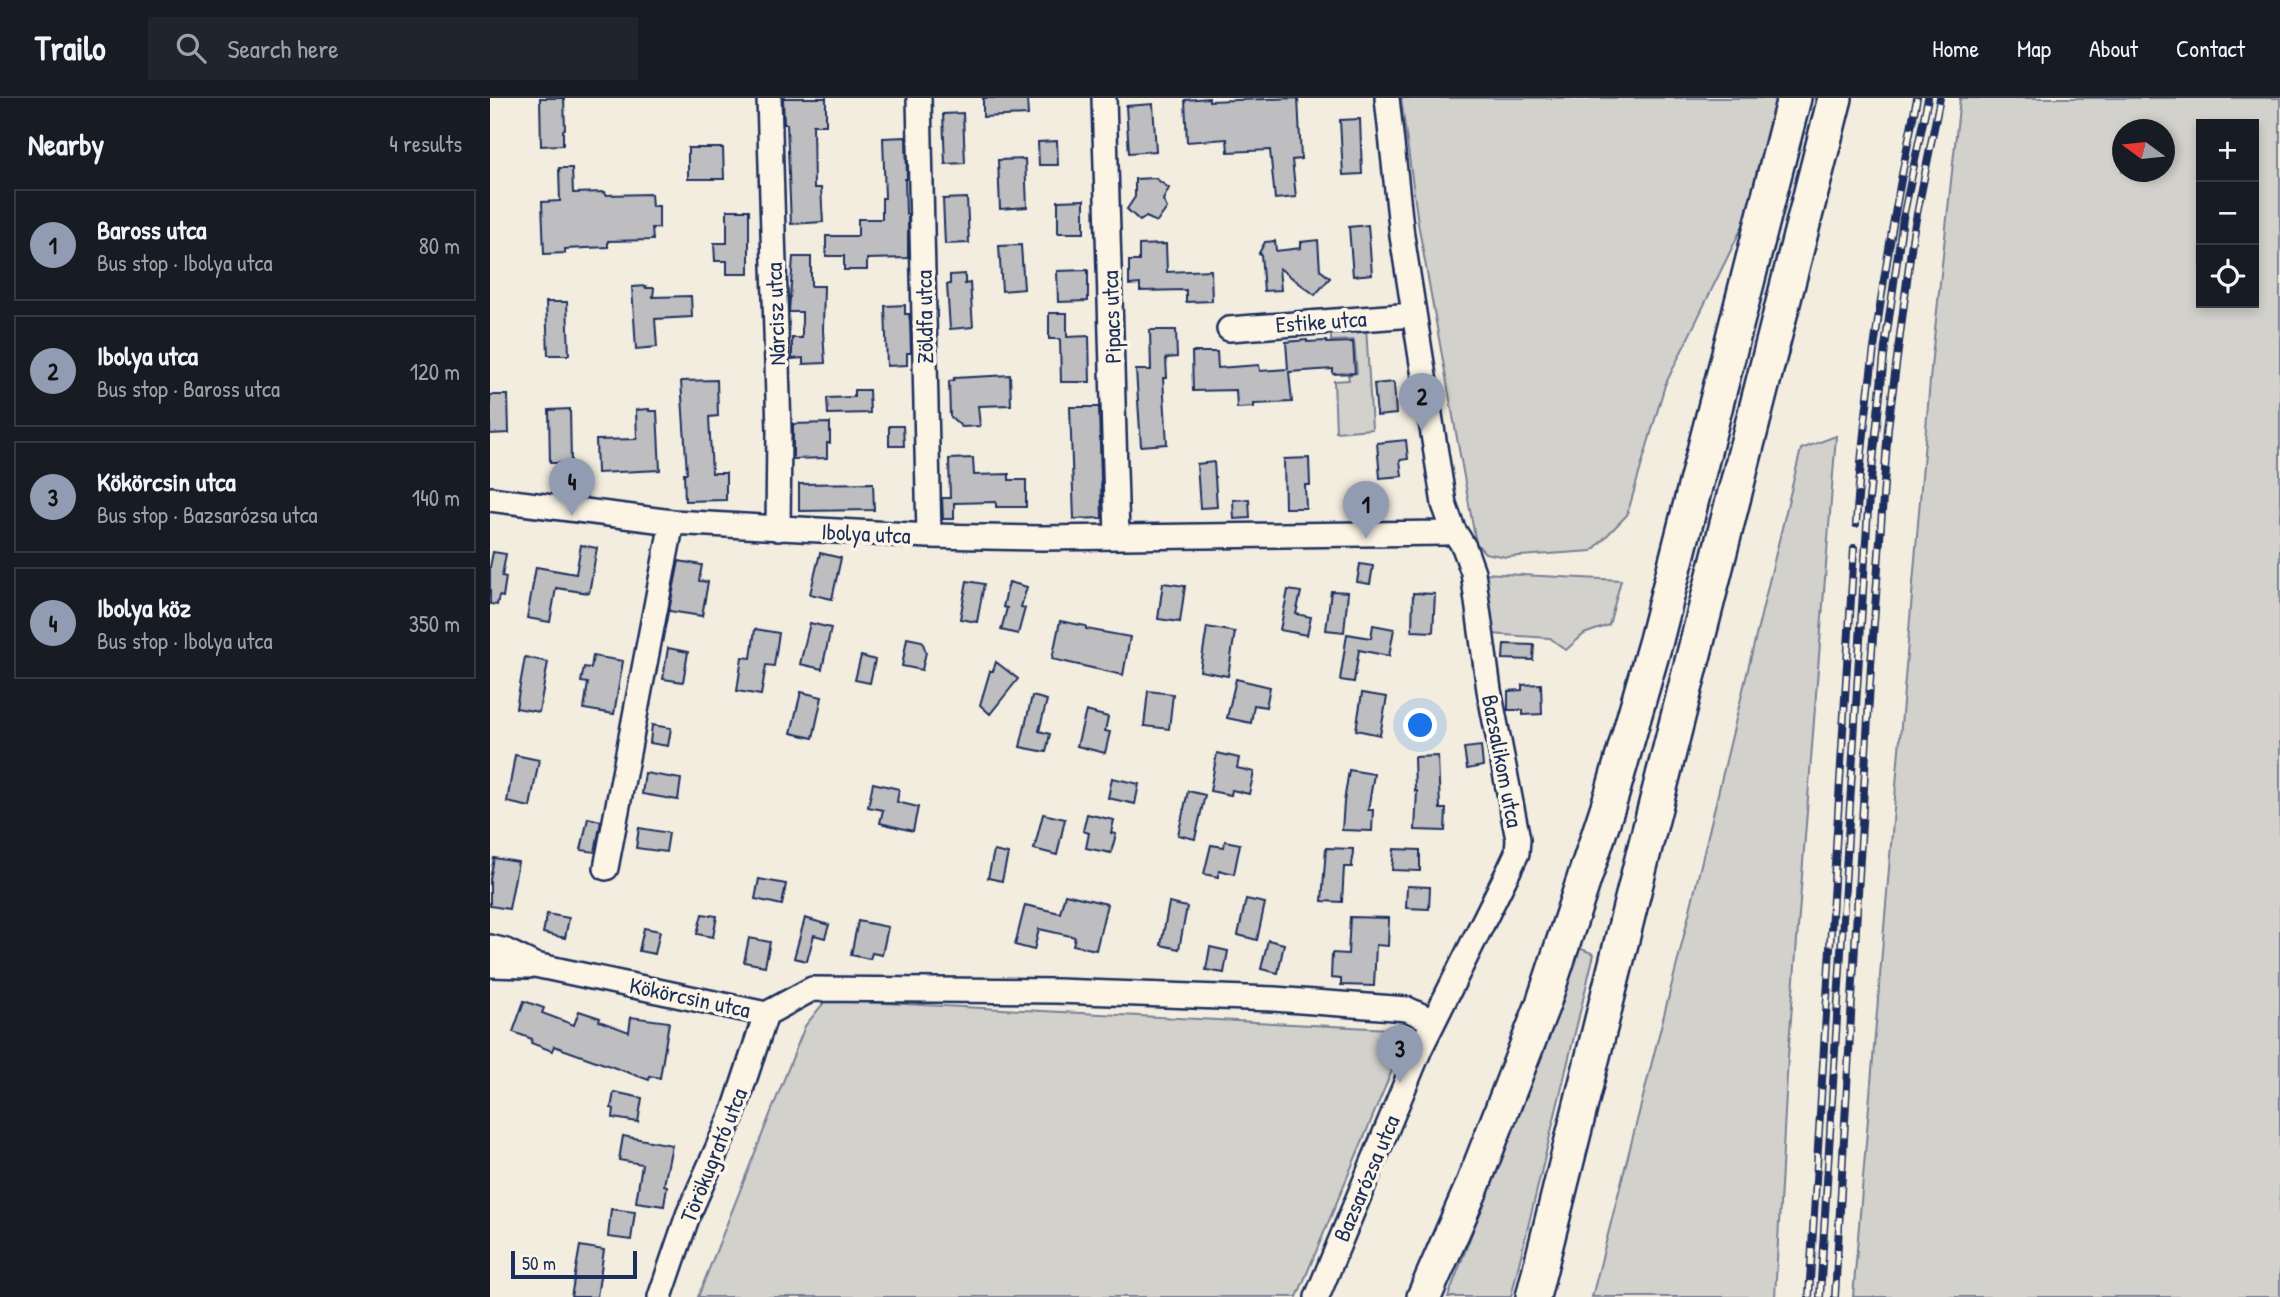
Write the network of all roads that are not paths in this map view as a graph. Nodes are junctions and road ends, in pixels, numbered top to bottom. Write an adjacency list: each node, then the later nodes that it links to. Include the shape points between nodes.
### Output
1 (769, 98): 11 (street, Nárcisz utca)
2 (919, 98): 13 (street, Zöldfa utca)
3 (1104, 98): 14 (street, Pipacs utca)
4 (1387, 98): 7 (street, Bazsalikom utca)
5 (1794, 98): 23 (highway, via 1656,640 1612,794 1543,1004)
6 (1835, 98): 24 (highway)
7 (1413, 315): 8 (street, Estike utca); 12 (street, Bazsalikom utca, via 1444,504)
8 (1229, 329)
9 (490, 499): 10 (street, Ibolya utca)
10 (672, 522): 11 (street, Ibolya utca); 15 (street)
11 (778, 529): 13 (street, Ibolya utca)
12 (1453, 529): 14 (street, Ibolya utca, via 1446,533); 20 (street, Bazsalikom utca, via 1473,572 1489,690 1518,839 1517,853)
13 (929, 536): 14 (street, Ibolya utca)
14 (1117, 536)
15 (606, 868)
16 (490, 947): 18 (street, Kökörcsin utca)
17 (490, 965): 18 (street)
18 (535, 965): 19 (street, Kökörcsin utca)
19 (766, 1014): 20 (street, Kökörcsin utca, via 812,989 1056,991 1407,1009); 21 (street, Törökugrató utca, via 734,1111 688,1215)
20 (1433, 1021): 22 (street, Bazsarózsa utca)
21 (660, 1297)
22 (1317, 1297)
23 (1424, 1297)
24 (1534, 1297)

